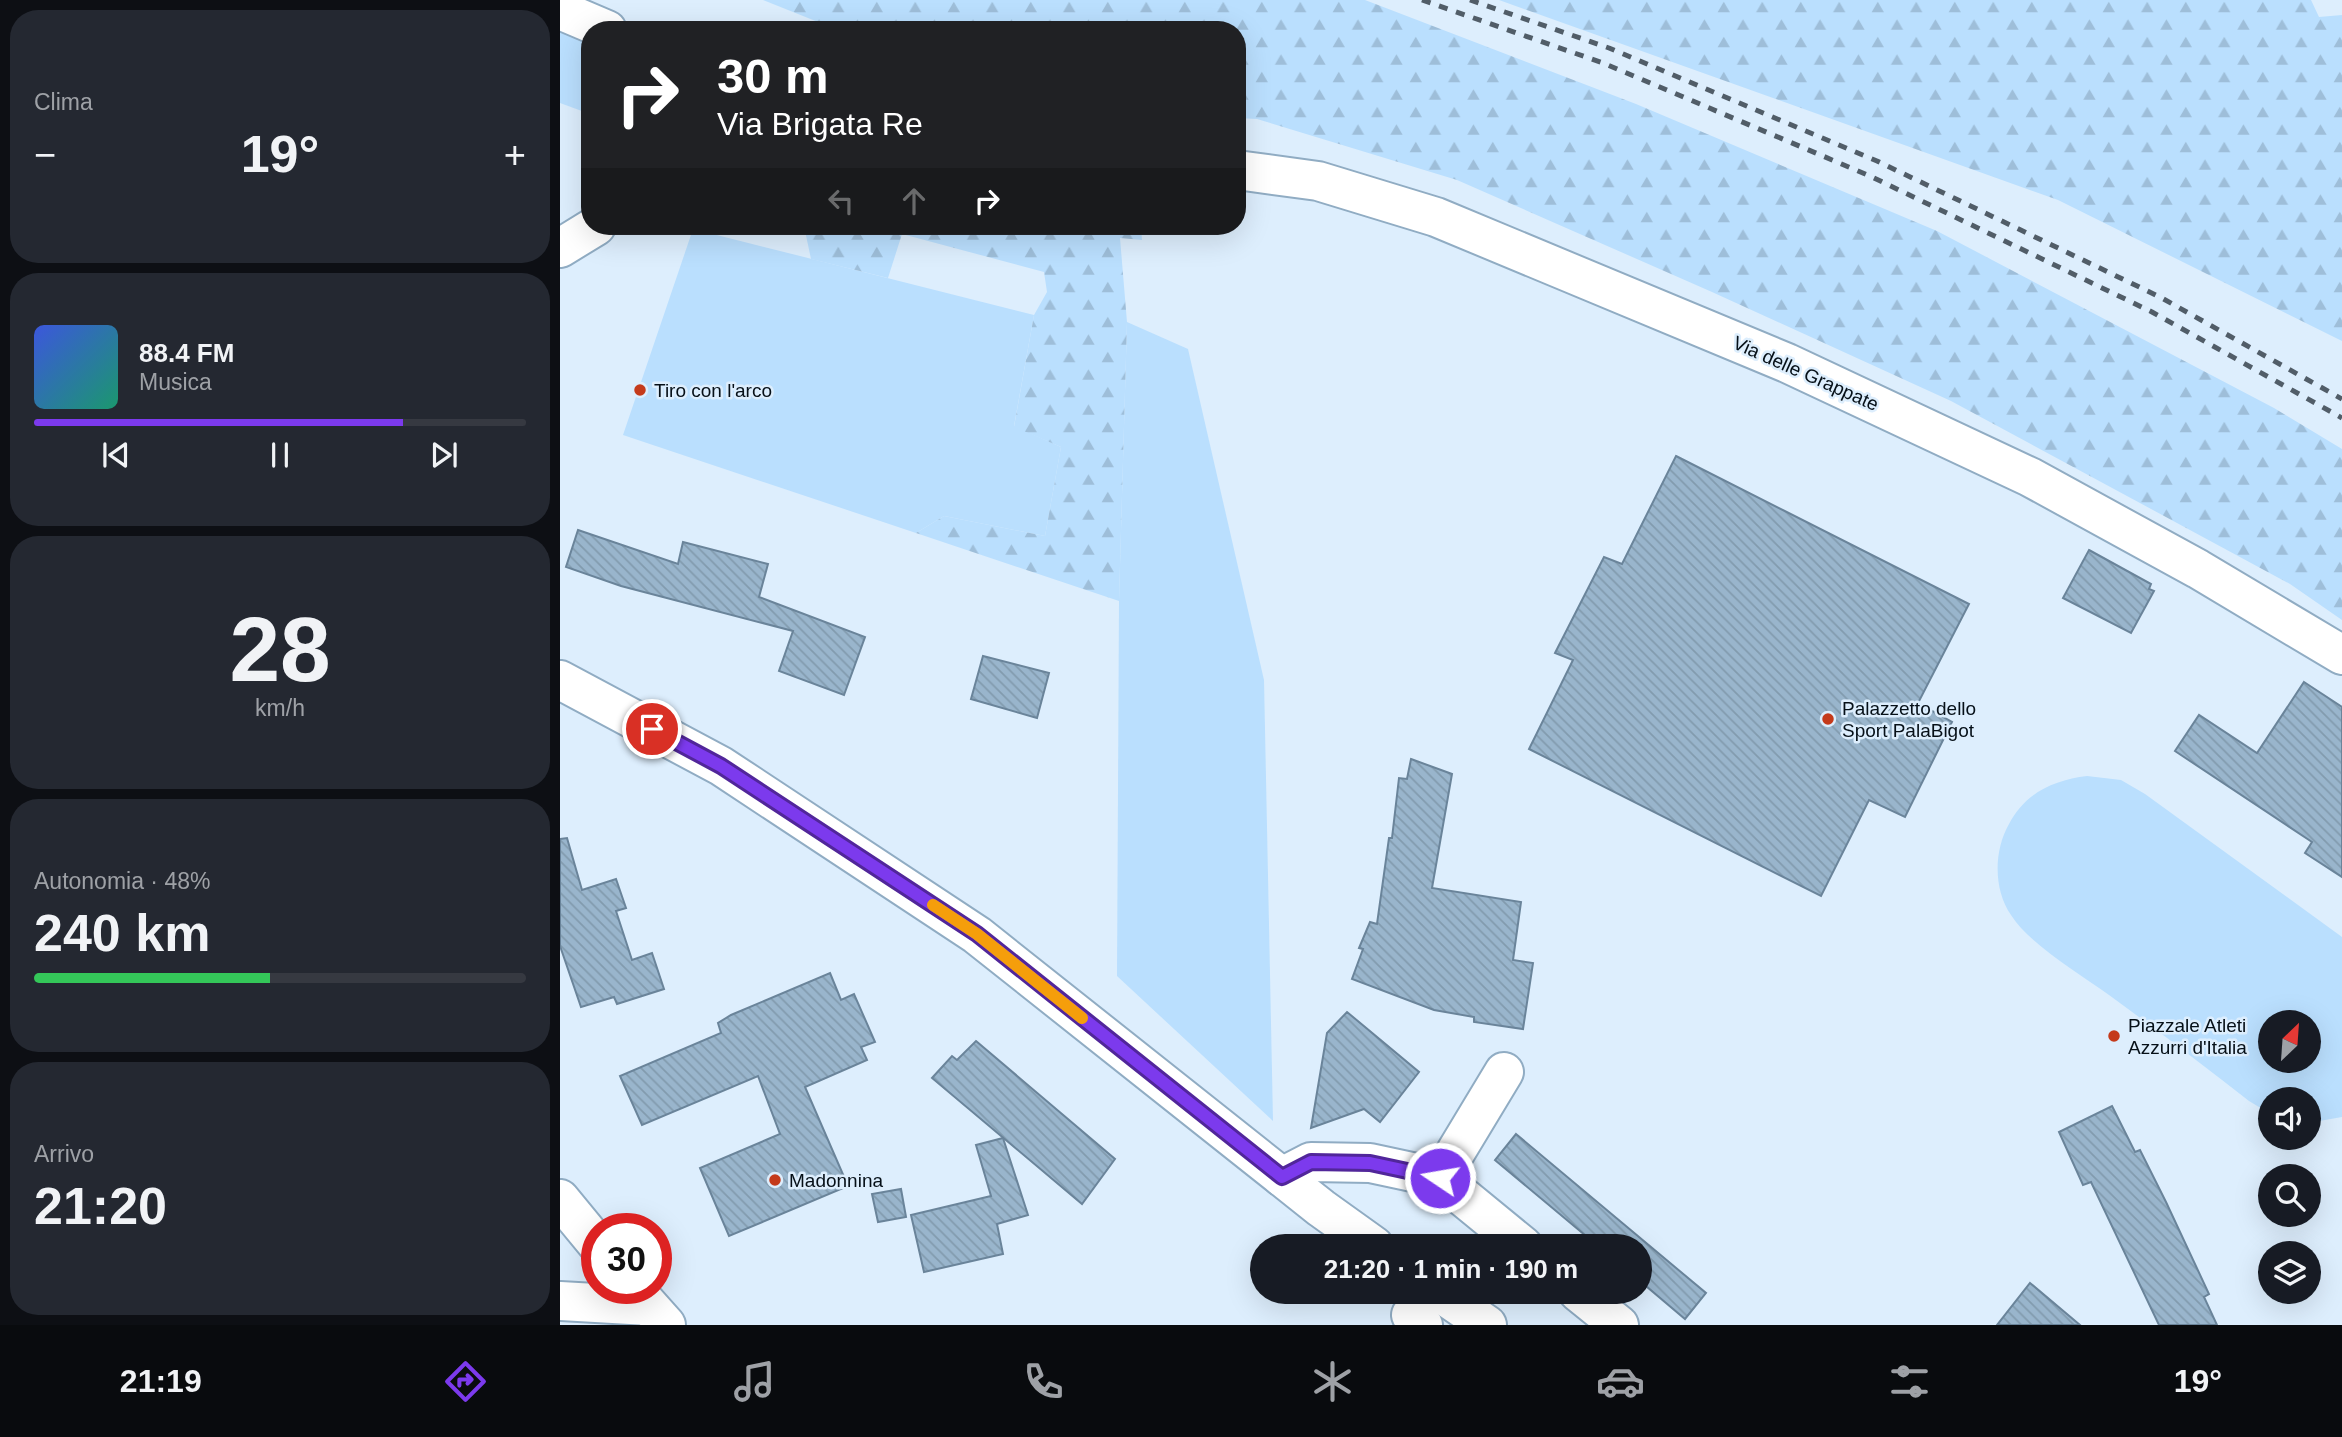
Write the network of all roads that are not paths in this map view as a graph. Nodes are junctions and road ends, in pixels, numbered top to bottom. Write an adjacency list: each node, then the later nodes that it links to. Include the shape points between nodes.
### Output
1 (560, 10): 2 (street)
2 (586, 21)
3 (1246, 171): 6 (street, Via delle Grappate, via 1318,181 1436,217 1787,363 2030,477)
4 (581, 235): 5 (street)
5 (560, 248)
6 (2342, 655)
7 (560, 680): 9 (street, via 721,766 977,934)
8 (1504, 1072): 10 (street)
9 (1282, 1177): 10 (street, via 1311,1162 1370,1163); 13 (street)
10 (1440, 1178): 14 (street)
11 (560, 1199): 12 (street)
12 (581, 1225)
13 (1357, 1234)
14 (1508, 1234)
15 (560, 1301): 17 (street)
16 (1593, 1304): 20 (street)
17 (649, 1306)
18 (1424, 1311): 19 (street)
19 (1487, 1325)
20 (1619, 1325)

